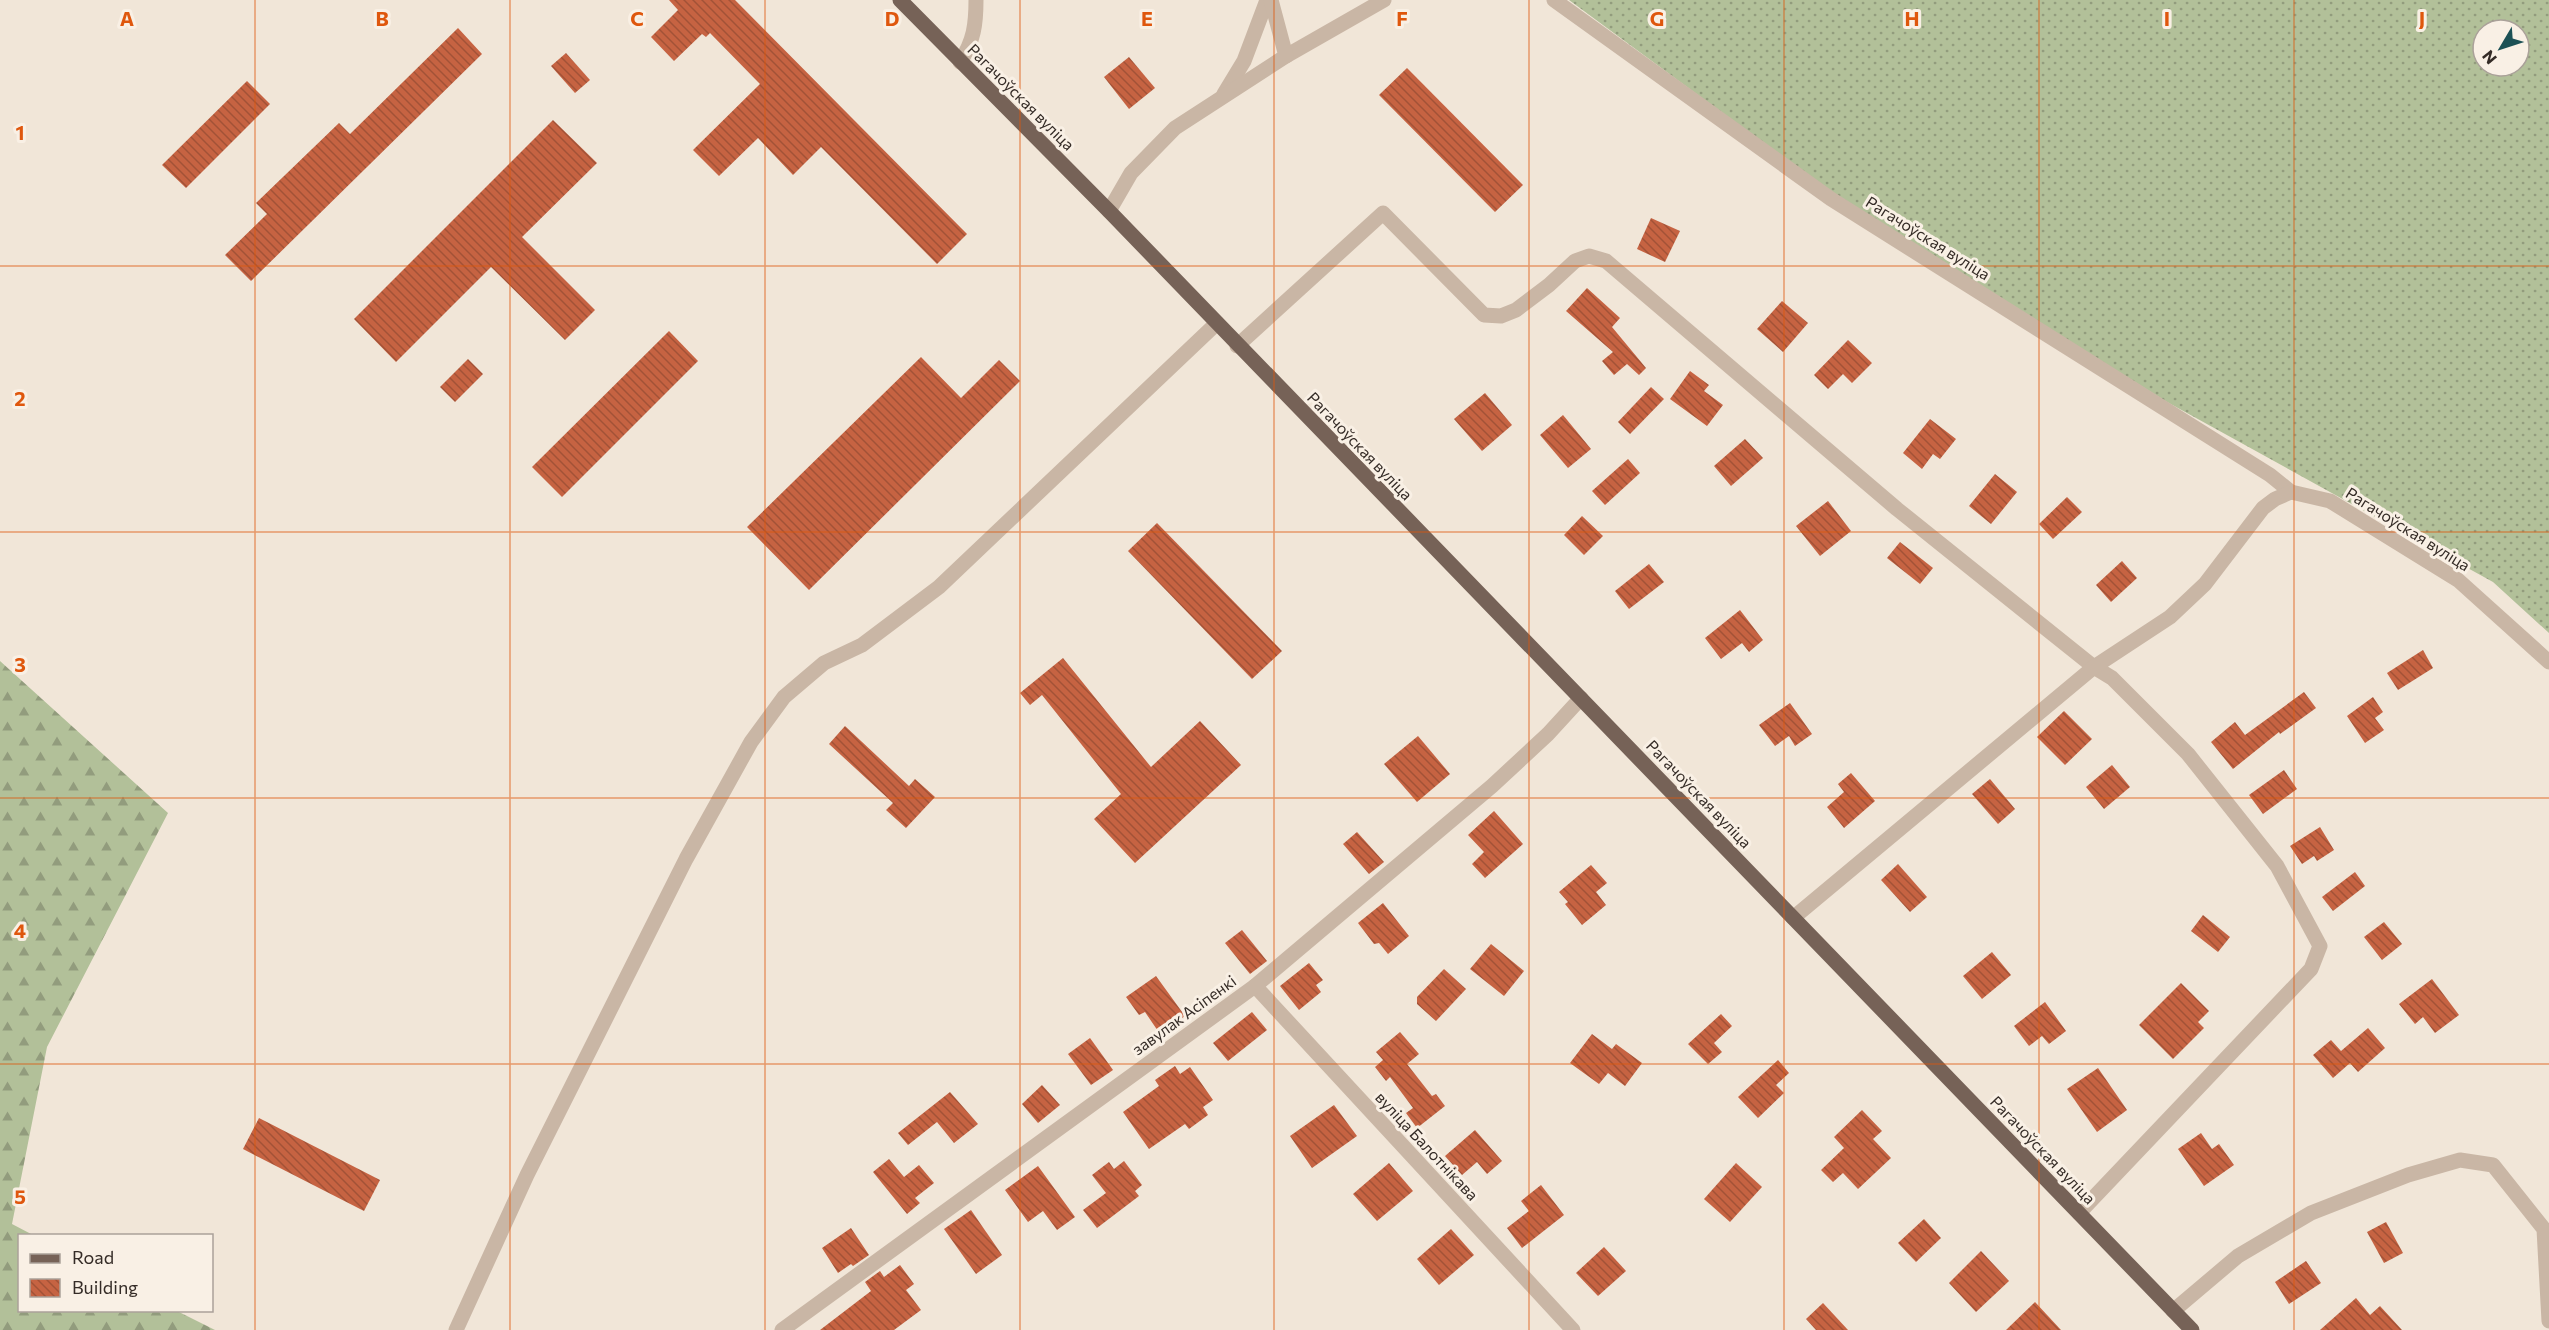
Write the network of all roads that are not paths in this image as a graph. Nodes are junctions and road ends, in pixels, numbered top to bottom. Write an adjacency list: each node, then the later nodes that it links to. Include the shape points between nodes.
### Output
1 (900, 0): 7 (main road, Рагачоўская вуліца)
2 (976, 0): 7 (street, via 975,28 970,47)
3 (1269, 0): 6 (street); 8 (street, via 1244,61)
4 (1384, 0): 6 (street)
5 (1554, 0): 12 (street, Рагачоўская вуліца, via 1831,199 2270,475)
6 (1286, 56): 8 (street)
7 (960, 62): 9 (main road, Рагачоўская вуліца)
8 (1223, 97): 9 (street, via 1175,128 1131,173)
9 (1109, 211): 10 (main road, Рагачоўская вуліца)
10 (1217, 323): 11 (main road, Рагачоўская вуліца); 21 (street, via 939,586 862,645 824,663 784,697 751,742 686,859 527,1176)
11 (1237, 346): 14 (street, via 1383,213 1484,315 1501,316 1516,310 1575,261 1589,256 1606,261 1897,509); 15 (main road, Рагачоўская вуліца)
12 (2291, 492): 13 (street, Рагачоўская вуліца, via 2330,501 2458,580); 14 (street, via 2263,508 2205,584 2170,617)
13 (2549, 663)
14 (2094, 667): 16 (street); 18 (street, via 2112,678 2188,754 2277,866 2320,946 2311,969)
15 (1581, 698): 16 (main road, Рагачоўская вуліца); 17 (street, завулак Асіпенкі, via 1492,786)
16 (1793, 918): 18 (main road, Рагачоўская вуліца)
17 (1255, 986): 22 (street, завулак Асіпенкі); 23 (street, вуліца Балотнікава)
18 (2079, 1213): 19 (main road, Рагачоўская вуліца)
19 (2173, 1311): 20 (street, via 2238,1256 2311,1213 2408,1174 2460,1160 2493,1165 2544,1229); 24 (main road, Рагачоўская вуліца)
20 (2549, 1321)
21 (456, 1330)
22 (782, 1330)
23 (1573, 1330)
24 (2192, 1330)

